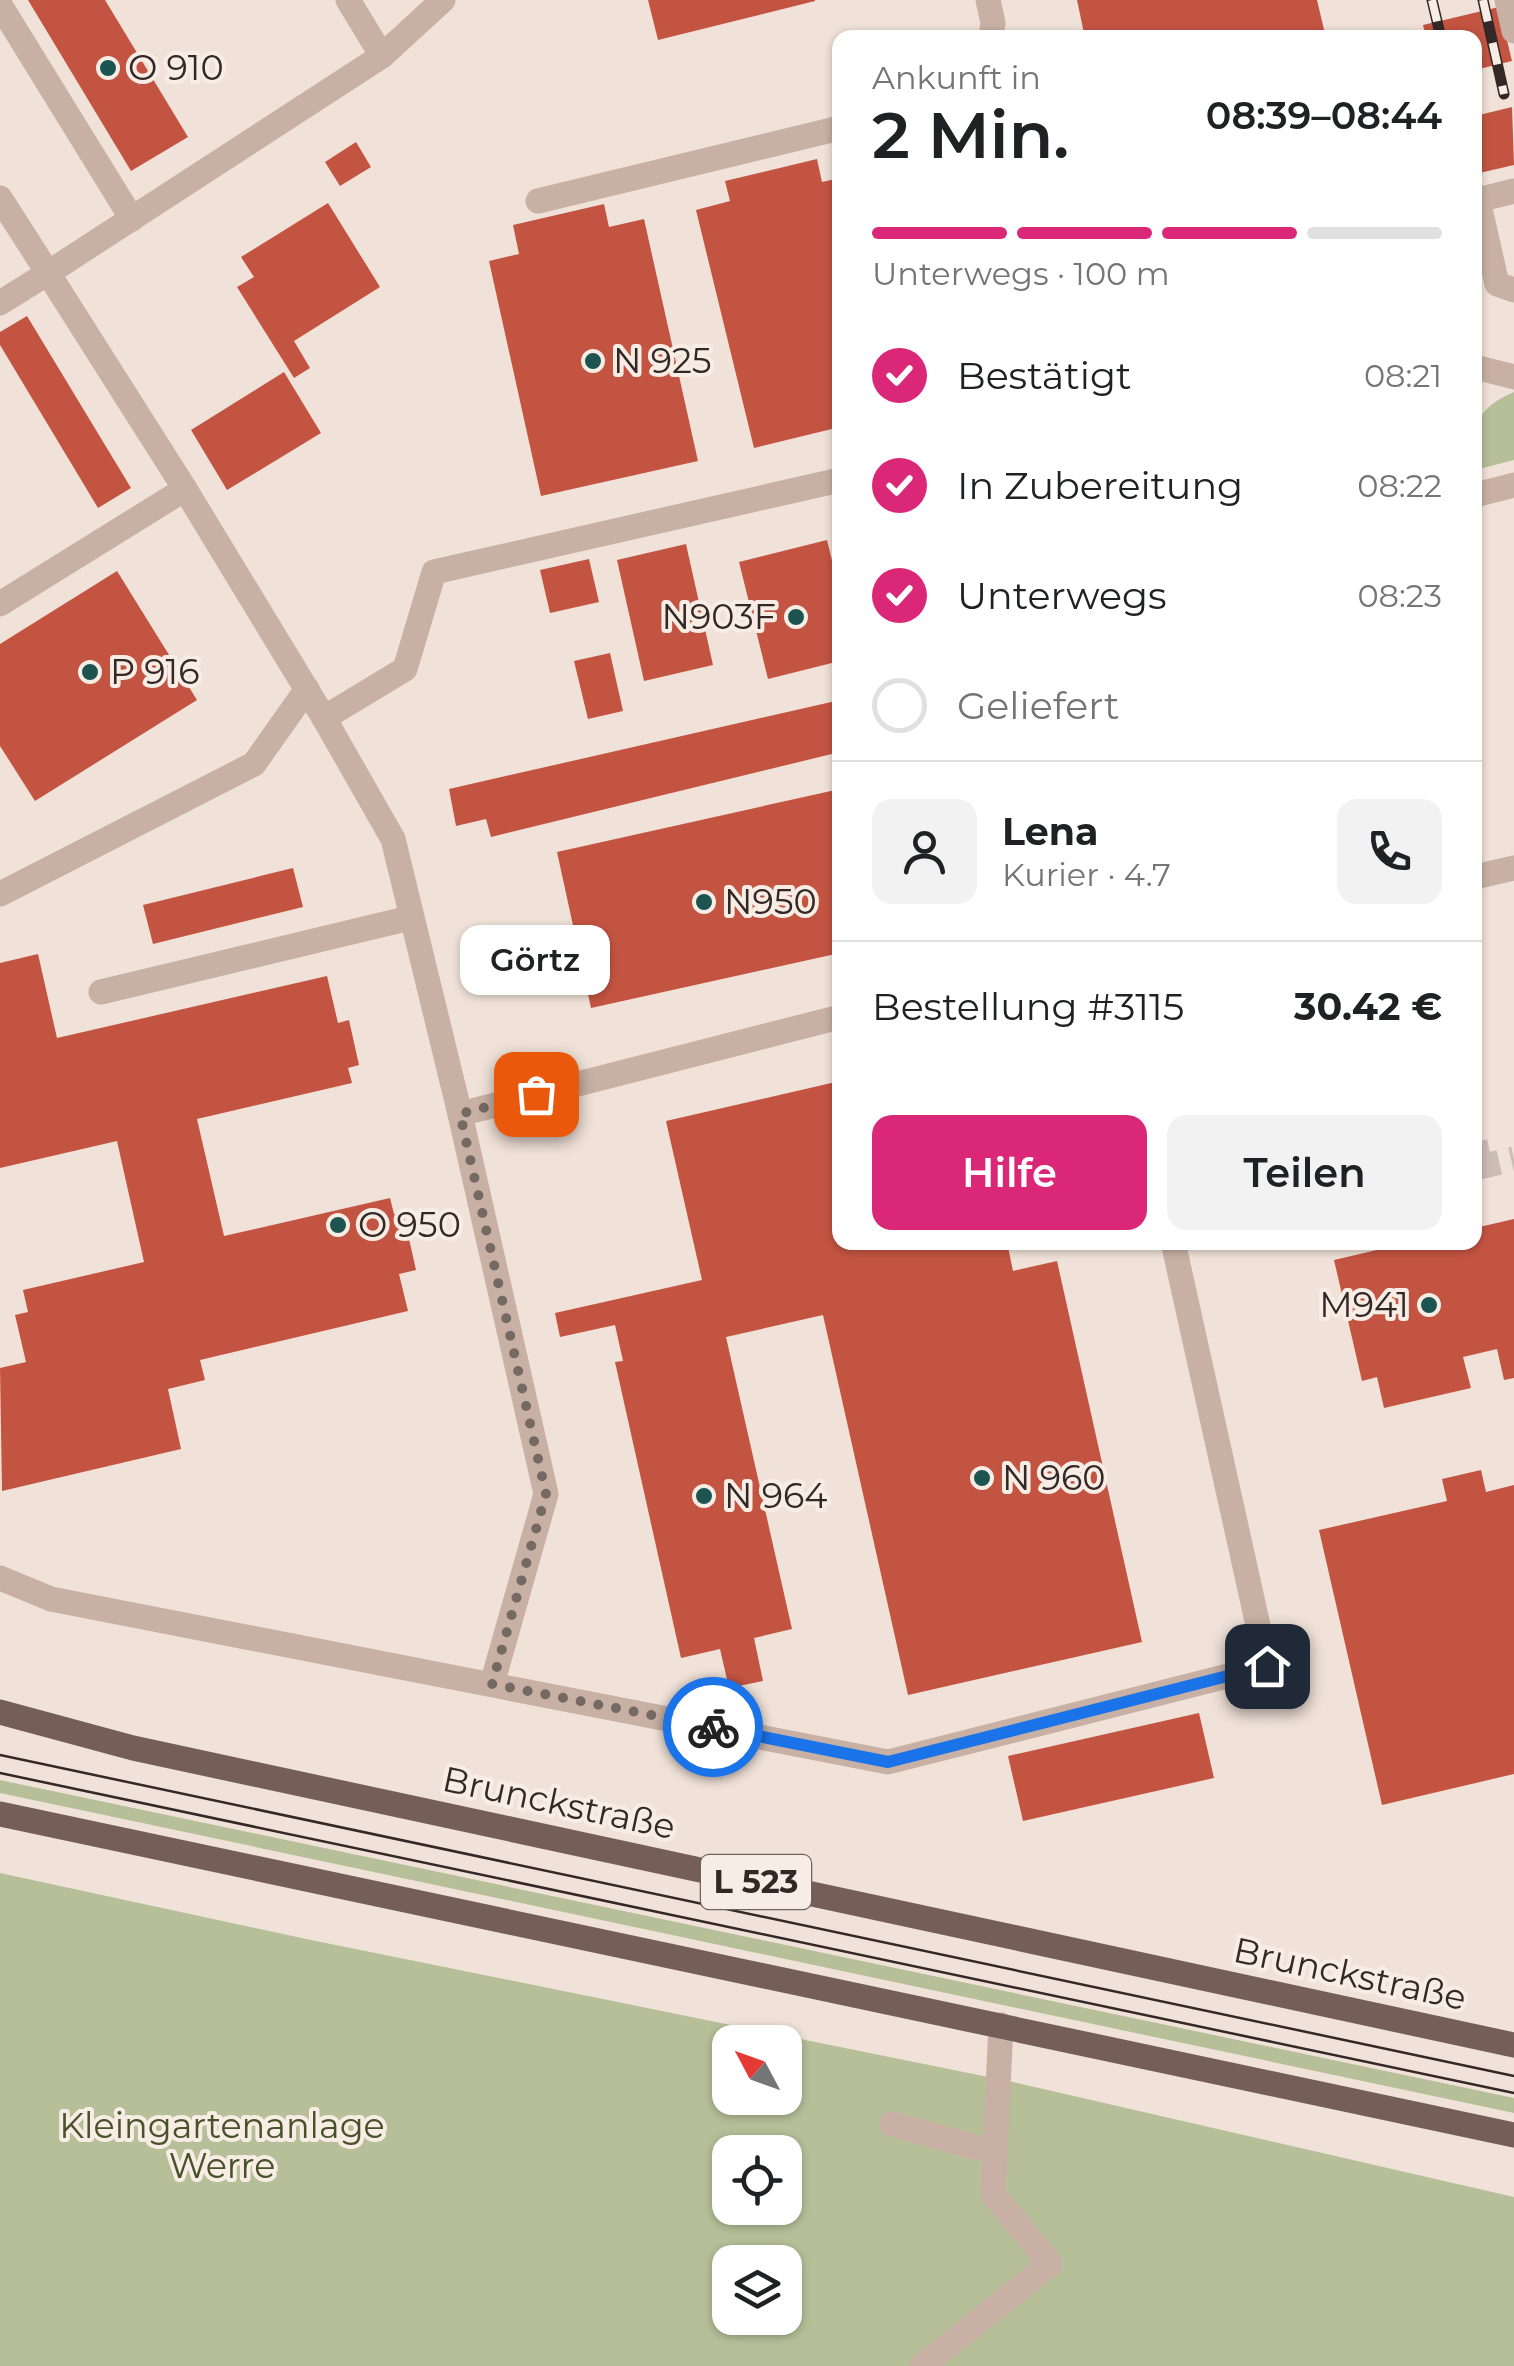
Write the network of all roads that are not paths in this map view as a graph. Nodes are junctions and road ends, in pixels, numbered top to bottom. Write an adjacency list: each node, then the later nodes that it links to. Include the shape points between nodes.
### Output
1 (348, 0): 8 (street)
2 (444, 0): 8 (street)
3 (988, 0): 6 (street)
4 (1507, 0): 7 (street)
5 (0, 5): 15 (street)
6 (992, 30)
7 (1514, 32)
8 (382, 56): 15 (street)
9 (832, 130): 13 (street)
10 (1514, 191): 12 (street)
11 (0, 198): 16 (street)
12 (1482, 199)
13 (538, 201)
14 (1482, 218): 17 (street, via 1497,284)
15 (132, 219): 16 (street)
16 (48, 273): 18 (street); 23 (street)
17 (1514, 290)
18 (0, 304)
19 (1482, 369): 20 (street)
20 (1514, 377)
21 (832, 482): 27 (street, via 434,572 405,669)
22 (1514, 485): 24 (street)
23 (185, 489): 25 (street); 26 (street)
24 (1482, 493)
25 (0, 604)
26 (307, 689): 27 (street); 30 (street, via 254,764)
27 (324, 718): 31 (street, via 392,839)
28 (1514, 868): 29 (street)
29 (1482, 875)
30 (0, 894)
31 (410, 918): 32 (street); 34 (street)
32 (101, 992)
33 (832, 1019): 34 (street)
34 (460, 1114): 37 (street, via 546,1494)
35 (1175, 1250): 37 (street, via 1267,1666 888,1762)
36 (0, 1578): 37 (street, via 51,1599)
37 (492, 1684)
38 (0, 1712): 41 (main road, Brunckstraße / L 523, via 134,1748)
39 (0, 1814): 40 (main road, L 523)
40 (1001, 2024): 43 (main road, L 523); 44 (street)
41 (1514, 2045)
42 (892, 2124): 44 (street)
43 (1514, 2135)
44 (994, 2152): 45 (street, via 993,2194 1050,2264)
45 (922, 2366)

